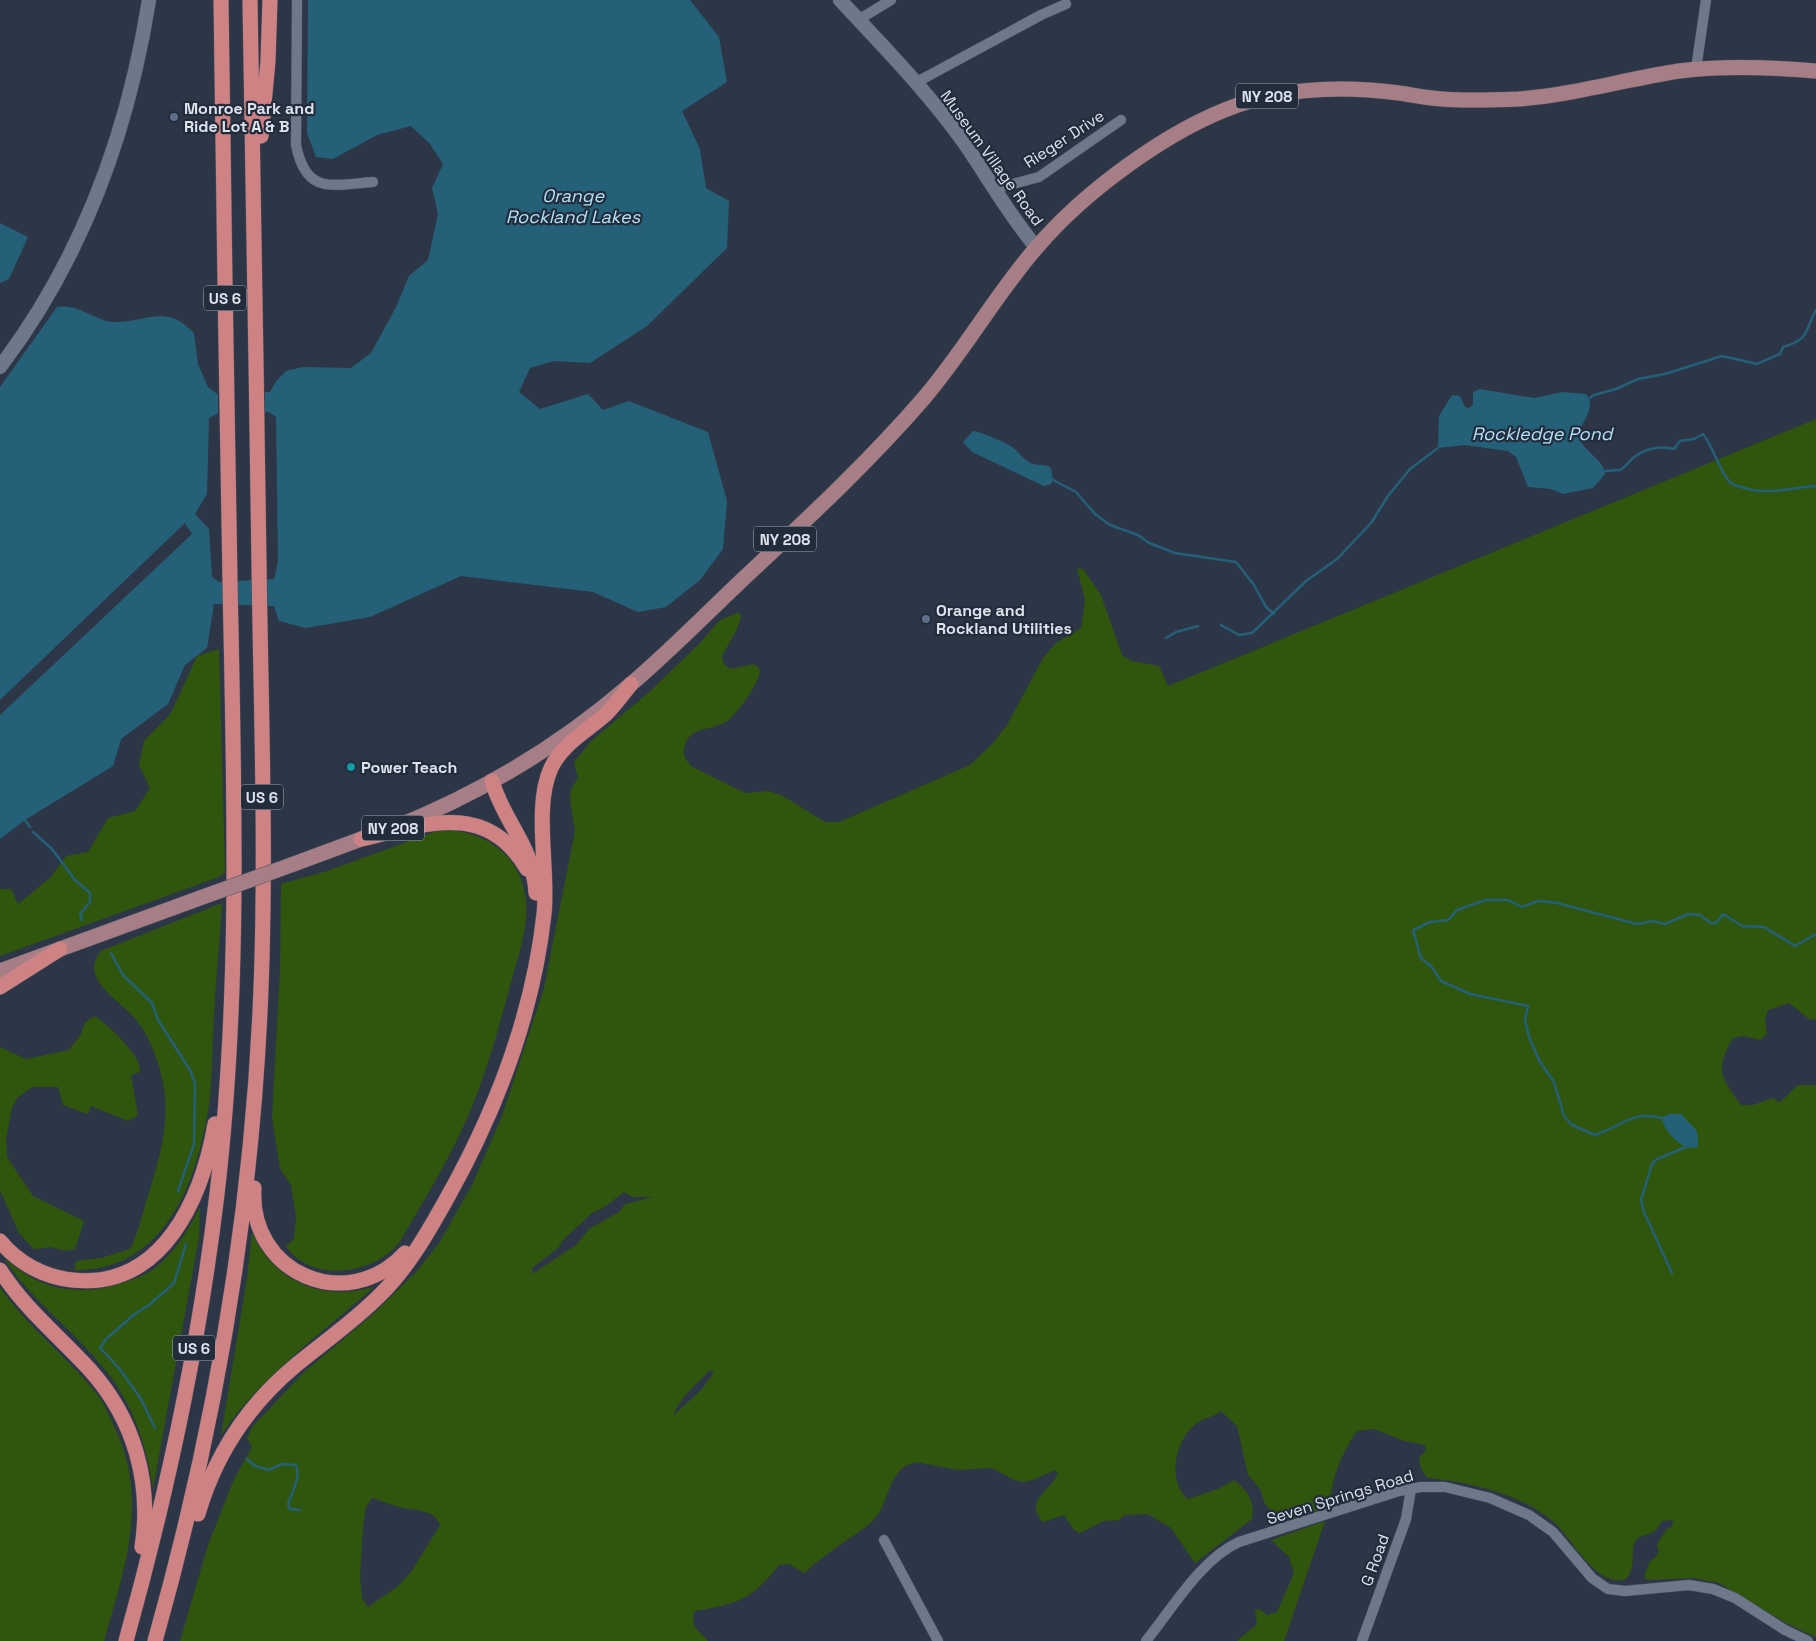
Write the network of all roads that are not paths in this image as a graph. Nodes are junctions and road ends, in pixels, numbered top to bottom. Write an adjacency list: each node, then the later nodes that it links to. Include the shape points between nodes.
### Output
1 (149, 0): 21 (street, via 128,103 92,207 48,298)
2 (215, 0): 12 (highway)
3 (221, 0): 12 (highway, US 6)
4 (250, 0): 19 (highway, US 6)
5 (270, 0): 19 (highway)
6 (296, 0): 17 (street, via 296,145 300,161 306,174 329,185)
7 (840, 0): 11 (street, Museum Village Road)
8 (891, 0): 11 (street)
9 (1706, 0): 13 (street)
10 (1066, 4): 15 (street, via 1032,19)
11 (858, 20): 15 (street, Museum Village Road)
12 (222, 54): 30 (highway, US 6, via 235,896)
13 (1696, 69): 14 (main road, NY 208, via 1758,67); 20 (main road, NY 208, via 1529,98 1491,101 1355,89 1273,94 1203,119 1153,149 1090,195)
14 (1816, 71)
15 (914, 84): 18 (street, Museum Village Road, via 964,144)
16 (1121, 120): 18 (street, Rieger Drive, via 1039,177)
17 (373, 182)
18 (994, 189): 20 (street, Museum Village Road)
19 (254, 227): 31 (highway, US 6, via 263,914)
20 (1036, 248): 22 (main road, NY 208, via 932,388 866,462)
21 (0, 367)
22 (631, 684): 23 (main road, NY 208, via 584,722); 25 (highway, via 607,714 566,747 551,769 544,804)
23 (492, 781): 24 (main road, NY 208, via 432,812); 25 (highway, via 502,792 528,838); 26 (highway, via 528,853)
24 (361, 839): 26 (highway, via 436,822 474,825 490,831 510,846 527,868); 27 (main road, NY 208, bridge)
25 (545, 880): 36 (highway, via 541,932 522,1019 500,1085 459,1175 424,1238 393,1281 348,1324 281,1379 240,1425 210,1479)
26 (536, 894): 31 (highway, via 536,922 526,974 485,1104 430,1216 406,1252 386,1270 371,1278 352,1282 323,1282 294,1270 278,1258 266,1242 258,1225 253,1199 258,1141)
27 (60, 950): 28 (main road, NY 208); 29 (highway)
28 (0, 971)
29 (0, 987)
30 (230, 1049): 32 (highway, via 221,1078 211,1146 198,1187 176,1229 150,1258 136,1268 109,1278 74,1280 32,1268); 38 (highway, US 6, via 217,1193 198,1326 171,1464)
31 (256, 1082): 36 (highway, US 6, via 228,1315 201,1461)
32 (0, 1241)
33 (0, 1270): 37 (highway, via 25,1304 105,1388 134,1444 143,1479 145,1526)
34 (1411, 1489): 41 (street, Seven Springs Road, via 1239,1542 1224,1550 1207,1564); 42 (street, G Road, via 1406,1519); 43 (street, Seven Springs Road, via 1433,1486 1472,1492 1529,1515 1552,1532 1592,1578 1608,1589 1625,1591 1689,1585 1713,1589 1735,1598 1777,1626)
35 (884, 1540): 40 (street)
36 (165, 1607): 39 (highway, US 6)
37 (121, 1641)
38 (126, 1641)
39 (155, 1641)
40 (938, 1641)
41 (1146, 1641)
42 (1362, 1641)
43 (1808, 1641)

